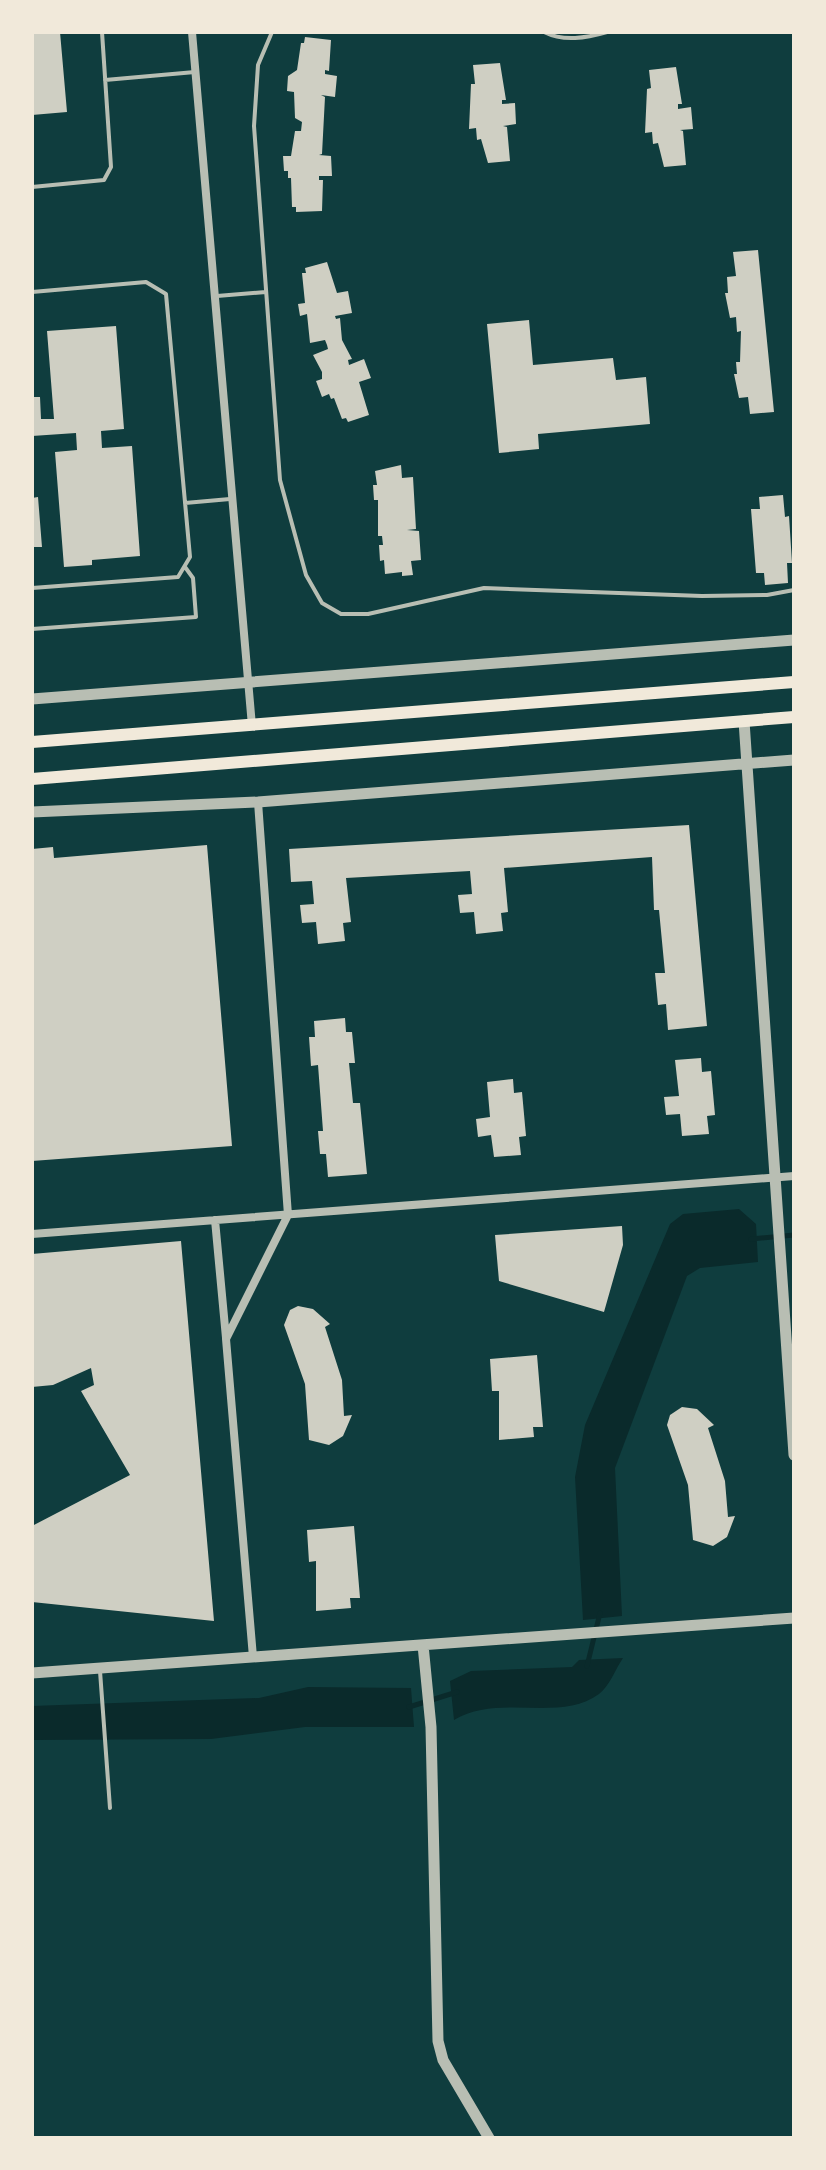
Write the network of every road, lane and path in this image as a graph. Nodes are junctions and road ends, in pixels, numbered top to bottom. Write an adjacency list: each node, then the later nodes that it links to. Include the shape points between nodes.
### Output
1 (102, 32): 7 (lane)
2 (192, 32): 6 (street)
3 (272, 32): 10 (lane, via 258,65 254,126)
4 (544, 32): 5 (lane, via 557,38)
5 (607, 32)
6 (195, 72): 7 (lane); 11 (street)
7 (105, 80): 8 (lane, via 111,167 104,180)
8 (32, 187)
9 (32, 292): 13 (lane, via 146,282 166,294)
10 (266, 292): 11 (lane); 16 (lane, via 280,480 306,575 322,603 341,614 368,614 484,588 702,596)
11 (215, 297): 12 (street)
12 (232, 499): 13 (lane); 19 (street)
13 (185, 503): 14 (lane, via 190,557)
14 (184, 567): 15 (lane, via 178,577); 17 (lane, via 193,578 196,617)
15 (32, 588)
16 (794, 590)
17 (32, 629)
18 (794, 640): 19 (street)
19 (247, 681): 21 (street); 24 (street)
20 (794, 682): 24 (main road)
21 (32, 699)
22 (794, 717): 23 (main road)
23 (744, 721): 27 (street); 28 (main road)
24 (252, 727): 25 (main road)
25 (32, 742)
26 (794, 760): 27 (street)
27 (746, 764): 29 (street); 32 (street)
28 (32, 779)
29 (258, 802): 30 (street); 33 (street)
30 (32, 812)
31 (794, 1176): 32 (street)
32 (774, 1177): 33 (street); 37 (street)
33 (288, 1215): 34 (street); 36 (street)
34 (215, 1220): 35 (street); 36 (street)
35 (32, 1234)
36 (226, 1339): 40 (street)
37 (794, 1455)
38 (794, 1618): 39 (street)
39 (423, 1645): 40 (street); 44 (street, via 431,1727 438,2041 443,2060)
40 (253, 1657): 41 (street)
41 (100, 1668): 42 (street); 43 (lane)
42 (32, 1673)
43 (110, 1808)
44 (489, 2138)

